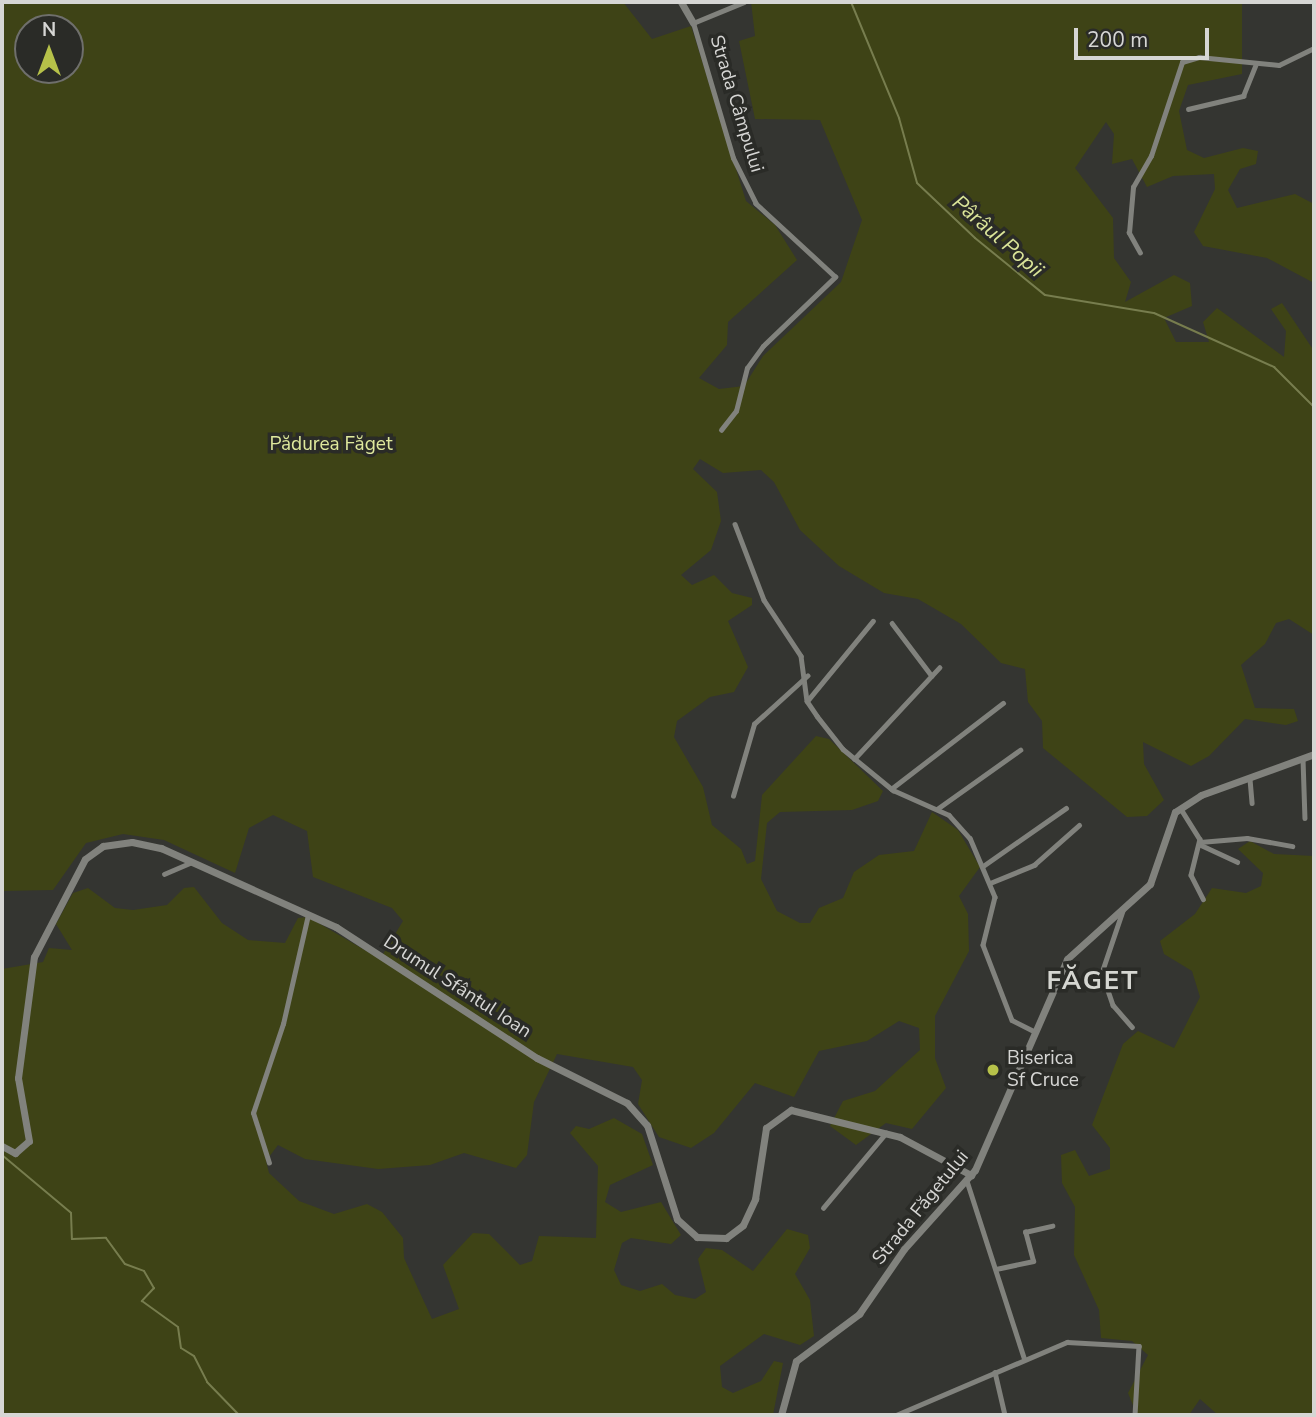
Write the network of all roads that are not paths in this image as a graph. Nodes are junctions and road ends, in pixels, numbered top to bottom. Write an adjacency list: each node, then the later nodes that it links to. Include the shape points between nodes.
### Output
1 (681, 2): 3 (main road, Strada Câmpului)
2 (744, 2): 3 (street)
3 (693, 23): 8 (street, Strada Câmpului, via 747,190 767,217 835,273 752,360 736,411)
4 (1314, 48): 5 (street, via 1287,63)
5 (1256, 64): 6 (street, via 1243,96); 7 (street, via 1199,57 1179,66 1172,103 1133,187 1129,233)
6 (1188, 109)
7 (1140, 253)
8 (721, 430)
9 (735, 524): 13 (street, via 764,600)
10 (873, 621): 15 (street)
11 (892, 623): 14 (street)
12 (939, 668): 14 (street)
13 (807, 676): 15 (street); 23 (street, via 754,724)
14 (932, 676): 19 (street)
15 (807, 701): 19 (street)
16 (1003, 703): 22 (street)
17 (1020, 750): 27 (street)
18 (1314, 754): 20 (main road)
19 (854, 759): 22 (street)
20 (1303, 759): 21 (main road); 28 (street)
21 (1250, 779): 24 (street); 26 (main road)
22 (891, 789): 27 (street)
23 (733, 796)
24 (1252, 803)
25 (1066, 808): 34 (street)
26 (1180, 808): 30 (street); 38 (main road, Strada Făgetului, via 1150,884)
27 (937, 809): 34 (street, via 959,823)
28 (1305, 818)
29 (1079, 825): 36 (street, via 1034,865)
30 (1200, 844): 31 (street, via 1247,838); 33 (street); 37 (street, via 1191,875)
31 (1292, 846)
32 (192, 862): 35 (street); 39 (main road, Drumul Sfântul Ioan); 43 (main road, Drumul Sfântul Ioan, via 154,845 124,842 97,849 82,864 29,974 18,1078 29,1141 15,1153)
33 (1237, 862)
34 (983, 866): 36 (street)
35 (164, 874)
36 (990, 883): 41 (street, via 995,912 983,945 1012,1020)
37 (1203, 899)
38 (1124, 908): 40 (street, via 1102,973 1113,1005); 41 (main road, Strada Făgetului, via 1073,950)
39 (308, 915): 42 (main road, Drumul Sfântul Ioan, via 537,1058 630,1106 650,1131 677,1219 697,1237 726,1238 745,1222 766,1128 780,1114 806,1110); 44 (street, via 283,1024 253,1113 257,1142)
40 (1132, 1027)
41 (1034, 1031): 45 (main road, Strada Făgetului)
42 (886, 1133): 45 (main road, Drumul Sfântul Ioan); 46 (street)
43 (2, 1146)
44 (269, 1163)
45 (969, 1178): 48 (street); 51 (main road, Strada Făgetului, via 904,1249 859,1314 796,1361)
46 (823, 1208)
47 (1052, 1226): 48 (street, via 1025,1232 1033,1261)
48 (996, 1269): 49 (street)
49 (1024, 1357): 50 (street); 54 (street, via 1060,1342 1139,1346)
50 (995, 1372): 52 (street); 53 (street)
51 (781, 1415)
52 (896, 1415)
53 (1006, 1415)
54 (1135, 1415)

